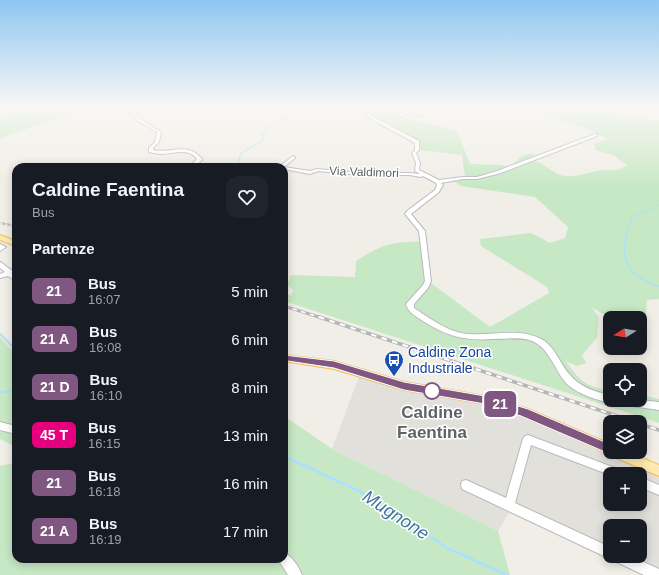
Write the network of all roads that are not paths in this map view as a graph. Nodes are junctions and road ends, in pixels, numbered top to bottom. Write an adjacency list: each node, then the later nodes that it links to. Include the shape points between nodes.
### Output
1 (158, 135): 5 (street, via 151,151 179,150 194,153 200,159)
2 (404, 135): 8 (street, via 417,142 417,150 414,153 418,163 416,170)
3 (596, 135): 9 (street, via 499,172 477,178)
4 (293, 156): 6 (street)
5 (196, 163)
6 (285, 163)
7 (288, 169): 8 (street, Via Valdimori, via 310,173 317,170 361,174 409,174)
8 (429, 178): 9 (street)
9 (438, 182): 17 (street, via 440,187 437,191 408,214 422,231 428,282 410,304 411,309 440,329 466,337 516,336 537,340 549,349 568,380 578,388)
10 (0, 237): 11 (main road)
11 (12, 242)
12 (0, 264): 13 (street)
13 (12, 271)
14 (12, 272): 15 (street)
15 (0, 276)
16 (288, 359): 22 (main road, via 334,365 404,386 485,400 524,412)
17 (603, 397)
18 (647, 404): 19 (street)
19 (659, 406)
20 (0, 426): 21 (street)
21 (12, 429)
22 (603, 446)
23 (632, 459): 25 (main road)
24 (603, 468): 29 (street, via 528,439)
25 (659, 471)
26 (466, 485): 29 (street)
27 (647, 485): 28 (street)
28 (659, 490)
29 (509, 506): 30 (street)
30 (603, 550)
31 (287, 563): 33 (street)
32 (631, 563): 34 (street)
33 (296, 575)
34 (658, 575)

